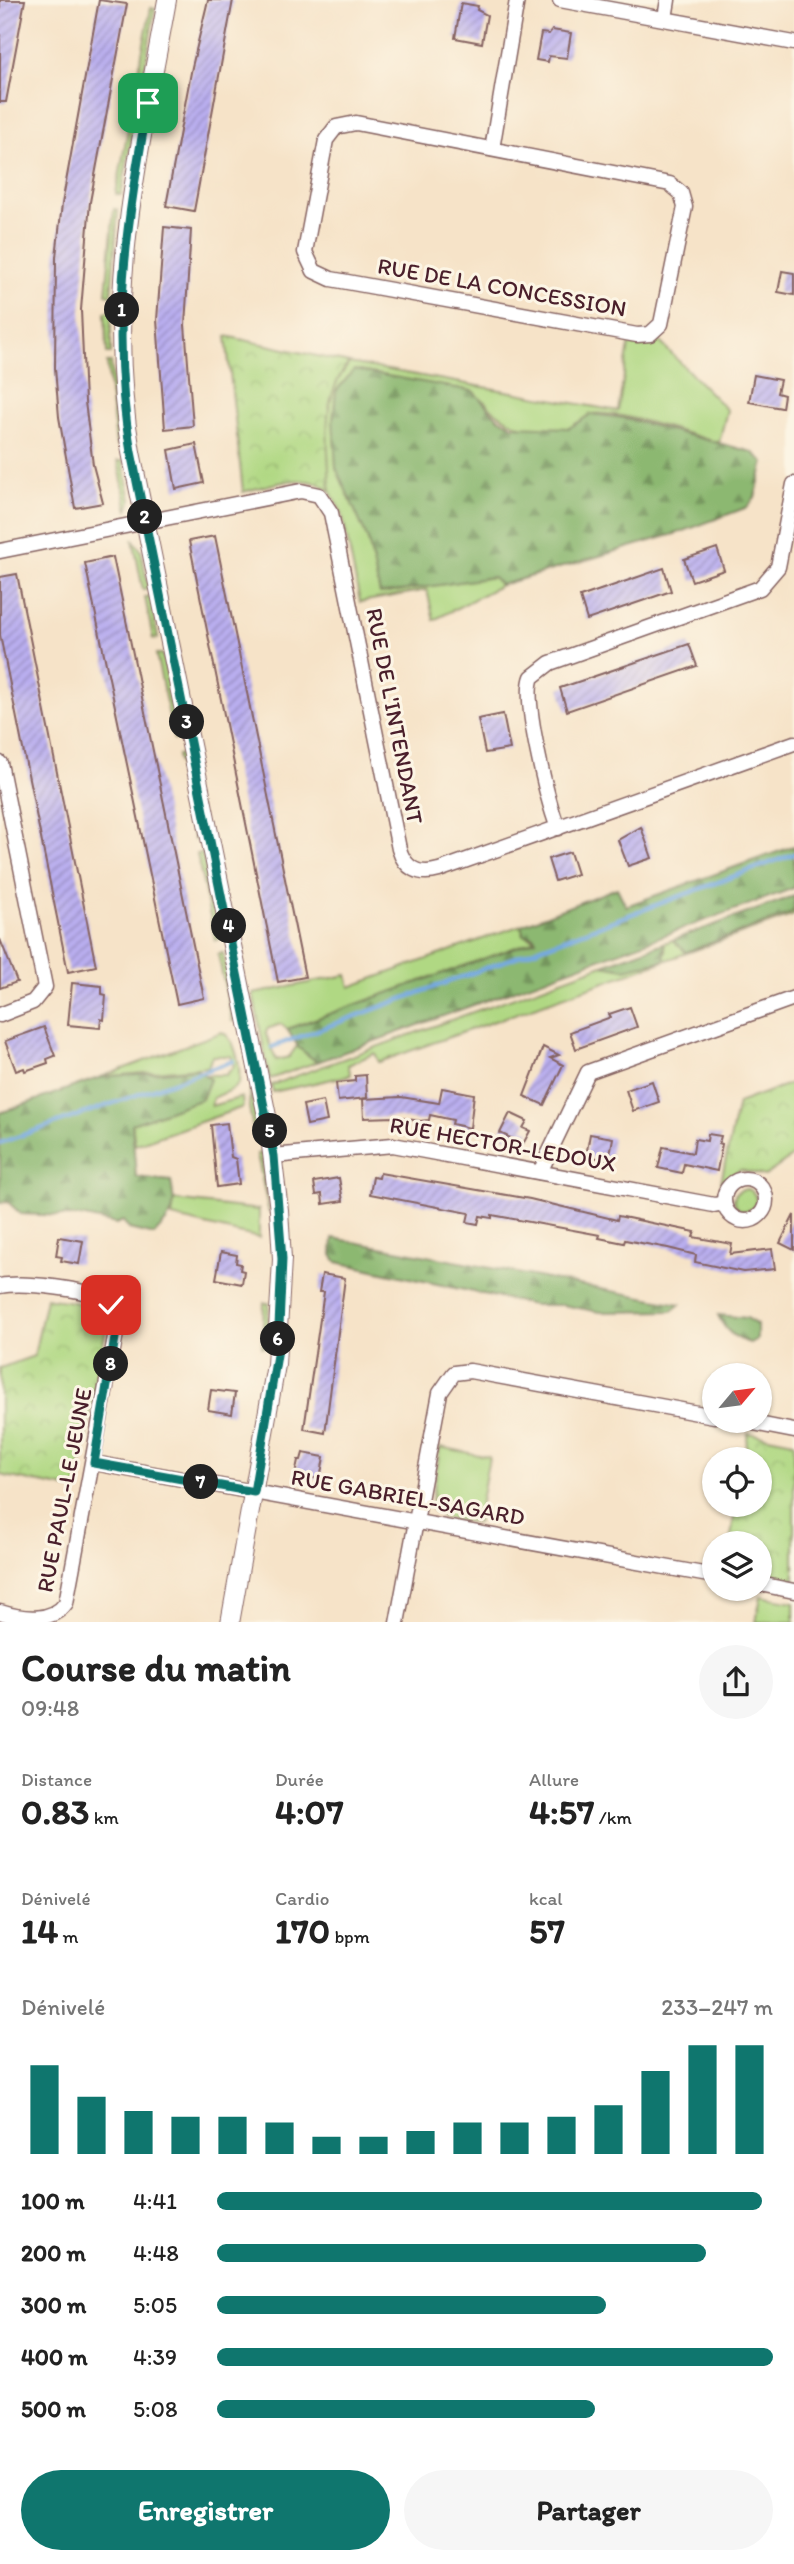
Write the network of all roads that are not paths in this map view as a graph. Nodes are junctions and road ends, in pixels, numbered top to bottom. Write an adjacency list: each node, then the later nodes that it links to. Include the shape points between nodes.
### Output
1 (167, 0): 9 (street, via 122,265 124,394)
2 (517, 0): 7 (street)
3 (560, 0): 5 (street)
4 (668, 0): 5 (street)
5 (665, 18): 6 (street)
6 (794, 43)
7 (492, 149): 7 (street, RUE DE LA CONCESSION, via 356,123 336,127 326,140 306,238 309,264 331,279 637,335 654,331 665,316 684,214 681,193 666,181)
8 (794, 484): 13 (street, via 778,568 760,587 550,663 532,677 529,698)
9 (146, 522): 10 (street, RUE DE L'INTENDANT); 13 (street, RUE DE L'INTENDANT, via 301,491 319,495 331,513 402,859 416,871 430,873); 16 (street)
10 (0, 551)
11 (794, 743): 13 (street, RUE DE L'INTENDANT)
12 (0, 763): 15 (street, via 45,987 33,1002)
13 (558, 828)
14 (794, 998): 17 (street, via 588,1072)
15 (0, 1015)
16 (274, 1156): 17 (street, RUE HECTOR-LEDOUX, via 384,1144); 24 (street, via 282,1259 278,1349)
17 (540, 1172): 18 (street, RUE HECTOR-LEDOUX, via 714,1205)
18 (724, 1203)
19 (0, 1286): 23 (street, RUE PAUL-LE JEUNE, via 26,1284 96,1296 115,1310 117,1326)
20 (702, 1414): 25 (street, via 459,1371 450,1376 440,1393)
21 (772, 1427): 22 (street)
22 (794, 1431)
23 (94, 1463): 24 (street, RUE GABRIEL-SAGARD); 29 (street, RUE PAUL-LE JEUNE, via 65,1605 41,1619)
24 (254, 1492): 25 (street, RUE GABRIEL-SAGARD); 30 (street)
25 (416, 1522): 26 (street, RUE GABRIEL-SAGARD); 31 (street)
26 (702, 1574)
27 (772, 1586): 28 (street)
28 (794, 1591)
29 (0, 1612)
30 (230, 1622)
31 (397, 1622)

